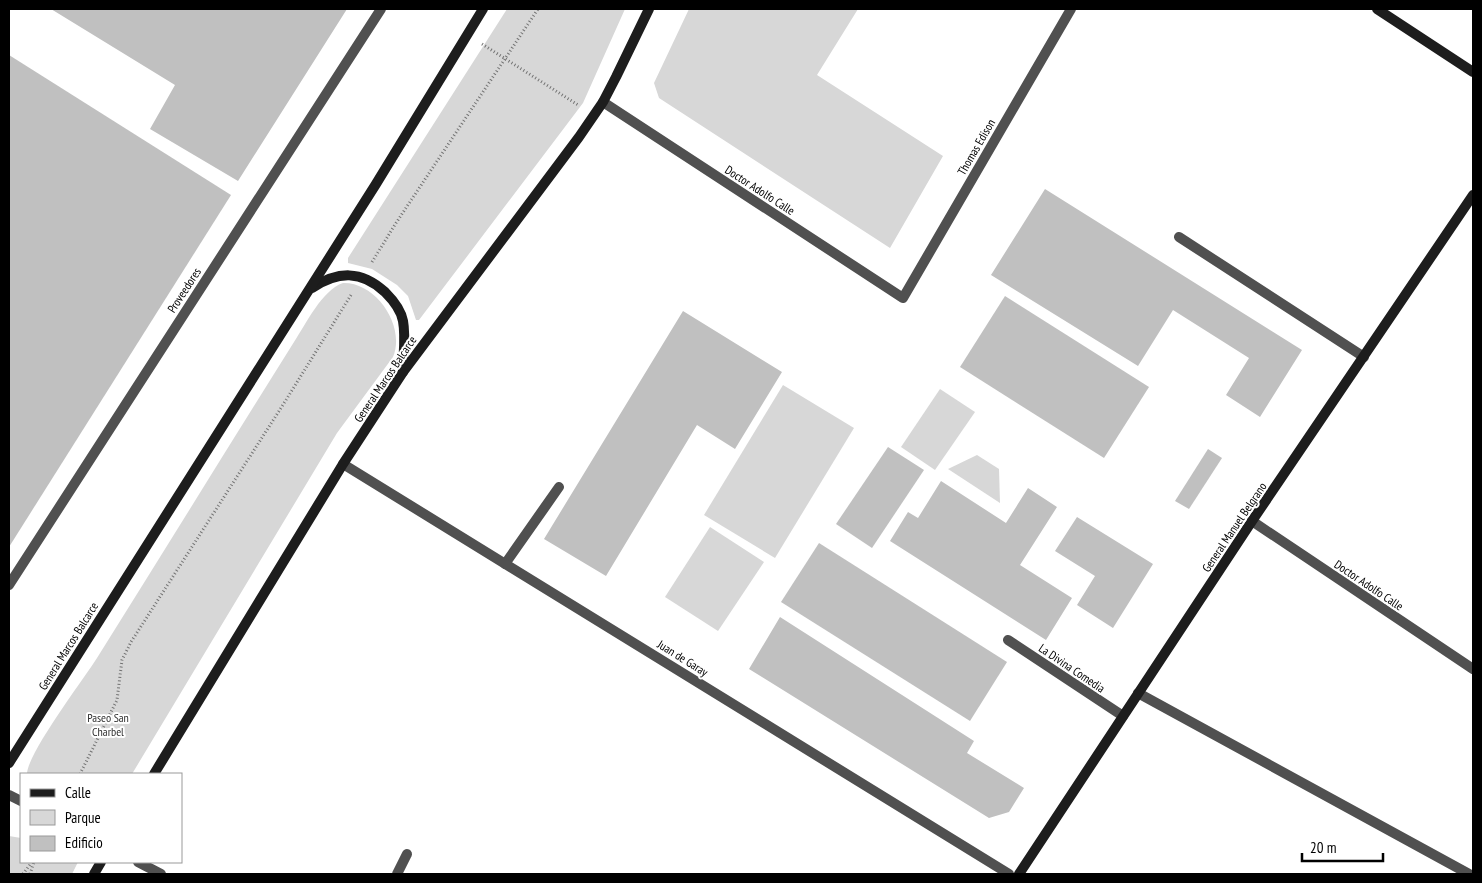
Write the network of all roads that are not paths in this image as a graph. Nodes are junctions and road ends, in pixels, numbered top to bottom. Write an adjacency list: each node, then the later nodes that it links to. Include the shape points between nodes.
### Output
1 (381, 9): 18 (street, Proveedores)
2 (483, 9): 10 (main road, General Marcos Balcarce)
3 (649, 9): 7 (main road, General Marcos Balcarce)
4 (1071, 9): 11 (street, Thomas Edison)
5 (1376, 9): 6 (main road)
6 (1473, 72)
7 (603, 102): 11 (street, Doctor Adolfo Calle); 13 (main road, General Marcos Balcarce)
8 (1473, 195): 12 (main road, General Manuel Belgrano)
9 (1179, 238): 12 (street)
10 (308, 291): 13 (main road, via 323,281 344,275 362,277 381,289 391,298 403,321); 23 (main road, General Marcos Balcarce)
11 (903, 298)
12 (1364, 357): 16 (main road, General Manuel Belgrano)
13 (403, 372): 14 (main road, General Marcos Balcarce)
14 (343, 464): 17 (street, Juan de Garay); 24 (main road, General Marcos Balcarce)
15 (559, 487): 17 (street)
16 (1252, 522): 20 (street, Doctor Adolfo Calle); 21 (main road, General Manuel Belgrano)
17 (505, 564): 33 (street, Juan de Garay)
18 (9, 585)
19 (1008, 640): 22 (street, La Divina Comedia)
20 (1473, 669)
21 (1138, 693): 22 (main road, General Manuel Belgrano); 35 (street)
22 (1123, 716): 34 (main road, General Manuel Belgrano)
23 (9, 763)
24 (155, 773)
25 (9, 795): 26 (street)
26 (20, 801)
27 (407, 854): 32 (street)
28 (100, 863): 30 (main road)
29 (140, 863): 31 (street)
30 (94, 874)
31 (161, 874)
32 (397, 874)
33 (1009, 874)
34 (1019, 874)
35 (1469, 874)

